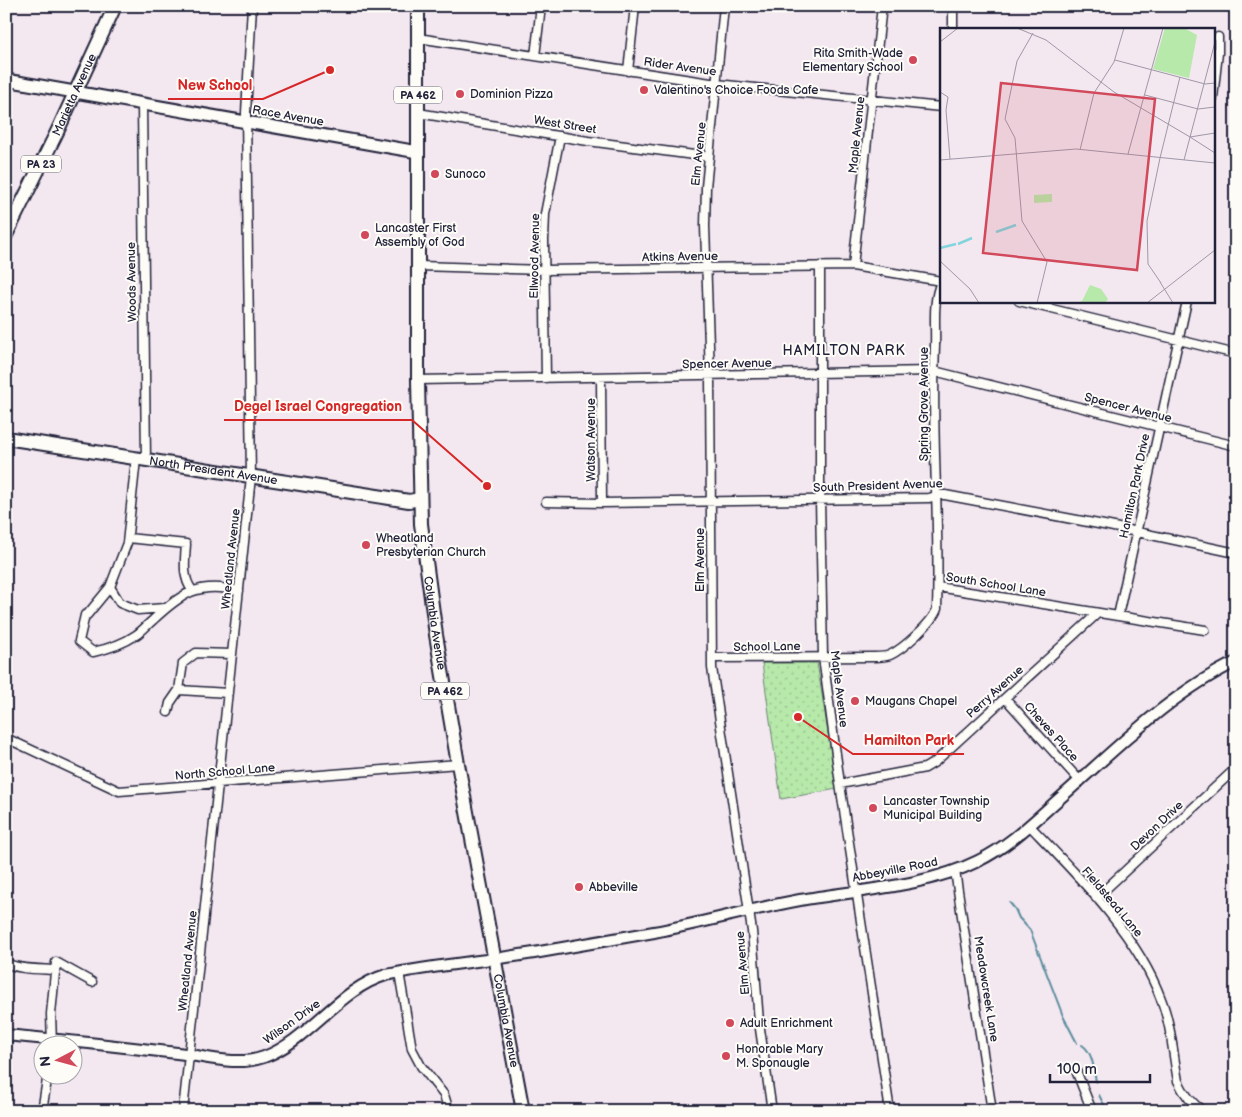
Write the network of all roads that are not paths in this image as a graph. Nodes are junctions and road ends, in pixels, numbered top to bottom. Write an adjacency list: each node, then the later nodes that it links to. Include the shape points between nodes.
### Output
1 (115, 6): 17 (main road, Marietta Avenue / PA 23)
2 (252, 6): 22 (street, Wheatland Avenue)
3 (418, 6): 11 (main road, Columbia Avenue / PA 462)
4 (541, 6): 12 (street)
5 (634, 6): 13 (street)
6 (724, 6): 15 (street, Elm Avenue)
7 (882, 6): 18 (street, Maple Avenue)
8 (953, 10): 9 (street)
9 (953, 28)
10 (1218, 37): 16 (street)
11 (418, 38): 12 (street, Rider Avenue); 21 (main road, Columbia Avenue / PA 462)
12 (535, 56): 13 (street, Rider Avenue)
13 (628, 70): 15 (street, Rider Avenue)
14 (6, 80): 17 (main road, Race Avenue)
15 (717, 84): 18 (street, Rider Avenue); 25 (street, Elm Avenue)
16 (1214, 89)
17 (76, 92): 19 (main road, Race Avenue); 26 (main road, Marietta Avenue / PA 23)
18 (872, 100): 20 (street, Rider Avenue); 29 (street, Maple Avenue)
19 (142, 104): 22 (main road, Race Avenue); 47 (street, Woods Avenue)
20 (940, 107)
21 (418, 113): 23 (street, West Street); 24 (main road, Columbia Avenue / PA 462)
22 (246, 122): 24 (main road, Race Avenue); 48 (street, Wheatland Avenue)
23 (560, 136): 25 (street, West Street); 31 (street, Ellwood Avenue, via 546,214)
24 (418, 152): 27 (main road, Columbia Avenue / PA 462)
25 (709, 158): 30 (street, Elm Avenue, via 706,187)
26 (6, 235)
27 (418, 266): 31 (street, Atkins Avenue); 43 (main road, Columbia Avenue / PA 462)
28 (820, 266): 29 (street, Atkins Avenue); 30 (street, Atkins Avenue); 39 (street, Maple Avenue)
29 (853, 266): 32 (street, Atkins Avenue)
30 (708, 267): 31 (street, Atkins Avenue); 40 (street, Elm Avenue)
31 (545, 270): 42 (street, Ellwood Avenue)
32 (940, 282)
33 (940, 285): 38 (street, Spring Grove Avenue, via 935,302)
34 (1023, 302): 36 (street)
35 (1187, 302): 36 (street, Hamilton Park Drive)
36 (1178, 339): 37 (street); 44 (street, Hamilton Park Drive)
37 (1236, 354)
38 (934, 371): 39 (street, Spencer Avenue); 44 (street, Spencer Avenue); 49 (street, Spring Grove Avenue)
39 (821, 373): 40 (street, Spencer Avenue); 51 (street, Maple Avenue)
40 (710, 375): 41 (street, Spencer Avenue); 52 (street, Elm Avenue)
41 (601, 377): 42 (street, Spencer Avenue); 54 (street, Watson Avenue)
42 (546, 378): 43 (street, Spencer Avenue)
43 (418, 380): 50 (main road, Columbia Avenue / PA 462)
44 (1159, 427): 46 (street, Spencer Avenue); 55 (street, Hamilton Park Drive)
45 (6, 438): 47 (main road, North President Avenue)
46 (1236, 446)
47 (141, 459): 48 (main road, North President Avenue); 56 (street, Woods Avenue)
48 (251, 477): 50 (main road, North President Avenue, via 409,501); 61 (street, Wheatland Avenue)
49 (936, 496): 51 (street, South President Avenue); 55 (street, South President Avenue, via 1022,508); 58 (street, Spring Grove Avenue)
50 (420, 499): 75 (main road, Columbia Avenue / PA 462, via 436,636)
51 (820, 499): 52 (street, South President Avenue); 67 (street, Maple Avenue)
52 (711, 501): 54 (street, South President Avenue); 68 (street, Elm Avenue)
53 (546, 502): 54 (street, South President Avenue)
54 (602, 503)
55 (1136, 532): 57 (street, South President Avenue); 64 (street, Hamilton Park Drive)
56 (128, 538): 59 (street, Woods Avenue); 60 (street, via 186,544 185,569 187,583)
57 (1236, 553)
58 (938, 586): 63 (street, South School Lane); 67 (street, South School Lane, via 937,609 932,619 891,654)
59 (110, 587): 62 (street, via 120,603 138,610); 62 (street, Woods Avenue, via 85,615 78,642 93,652 111,648 136,636)
60 (192, 590): 61 (street, via 214,587); 62 (street)
61 (239, 591): 66 (street, Wheatland Avenue)
62 (167, 608)
63 (1098, 613): 64 (street, South School Lane); 72 (street, Perry Avenue)
64 (1118, 616): 65 (street, South School Lane)
65 (1205, 630)
66 (232, 654): 70 (street, via 196,653 183,663); 71 (street, Wheatland Avenue)
67 (822, 657): 68 (street, School Lane); 79 (street, Maple Avenue)
68 (712, 658): 84 (street, Elm Avenue)
69 (1236, 662): 77 (street, Abbeyville Road, via 1164,708)
70 (179, 690): 71 (street); 73 (street)
71 (228, 693): 78 (street, Wheatland Avenue)
72 (1005, 698): 77 (street, Cheves Place); 79 (street, Perry Avenue, via 925,768)
73 (168, 712)
74 (6, 738): 78 (street, North School Lane, via 119,791)
75 (458, 764): 78 (street, North School Lane); 85 (main road, Columbia Avenue / PA 462)
76 (1234, 770): 83 (street, Devon Drive)
77 (1080, 781): 80 (street, Abbeyville Road)
78 (218, 784): 94 (street, Wheatland Avenue)
79 (840, 784): 82 (street, Maple Avenue)
80 (1030, 826): 81 (street, Abbeyville Road, via 992,854); 83 (street, Fieldstead Lane)
81 (955, 870): 82 (street, Abbeyville Road); 103 (street, Meadowcreek Lane)
82 (856, 891): 84 (street, Abbeyville Road); 102 (street, Maple Avenue)
83 (1096, 898): 105 (street, Fieldstead Lane, via 1131,941 1155,984 1165,1010 1178,1081 1192,1103)
84 (749, 911): 85 (street, Abbeyville Road, via 654,932); 101 (street, Elm Avenue, via 759,1022)
85 (494, 958): 88 (street, Wilson Drive); 100 (main road, Columbia Avenue / PA 462)
86 (6, 962): 87 (street, via 18,967)
87 (56, 970): 89 (street, via 56,962); 91 (street)
88 (399, 972): 94 (street, Wilson Drive, via 367,982 288,1044 263,1058 229,1060); 99 (street, via 412,1049 444,1095)
89 (92, 982)
90 (6, 1034): 92 (street, Wilson Drive)
91 (52, 1034)
92 (32, 1039)
93 (82, 1045): 94 (street, Wilson Drive)
94 (189, 1055): 98 (street, Wheatland Avenue)
95 (1075, 1068): 104 (street)
96 (46, 1084): 97 (street)
97 (42, 1111)
98 (183, 1111)
99 (450, 1111)
100 (523, 1111)
101 (772, 1111)
102 (890, 1111)
103 (992, 1111)
104 (1092, 1111)
105 (1204, 1111)

